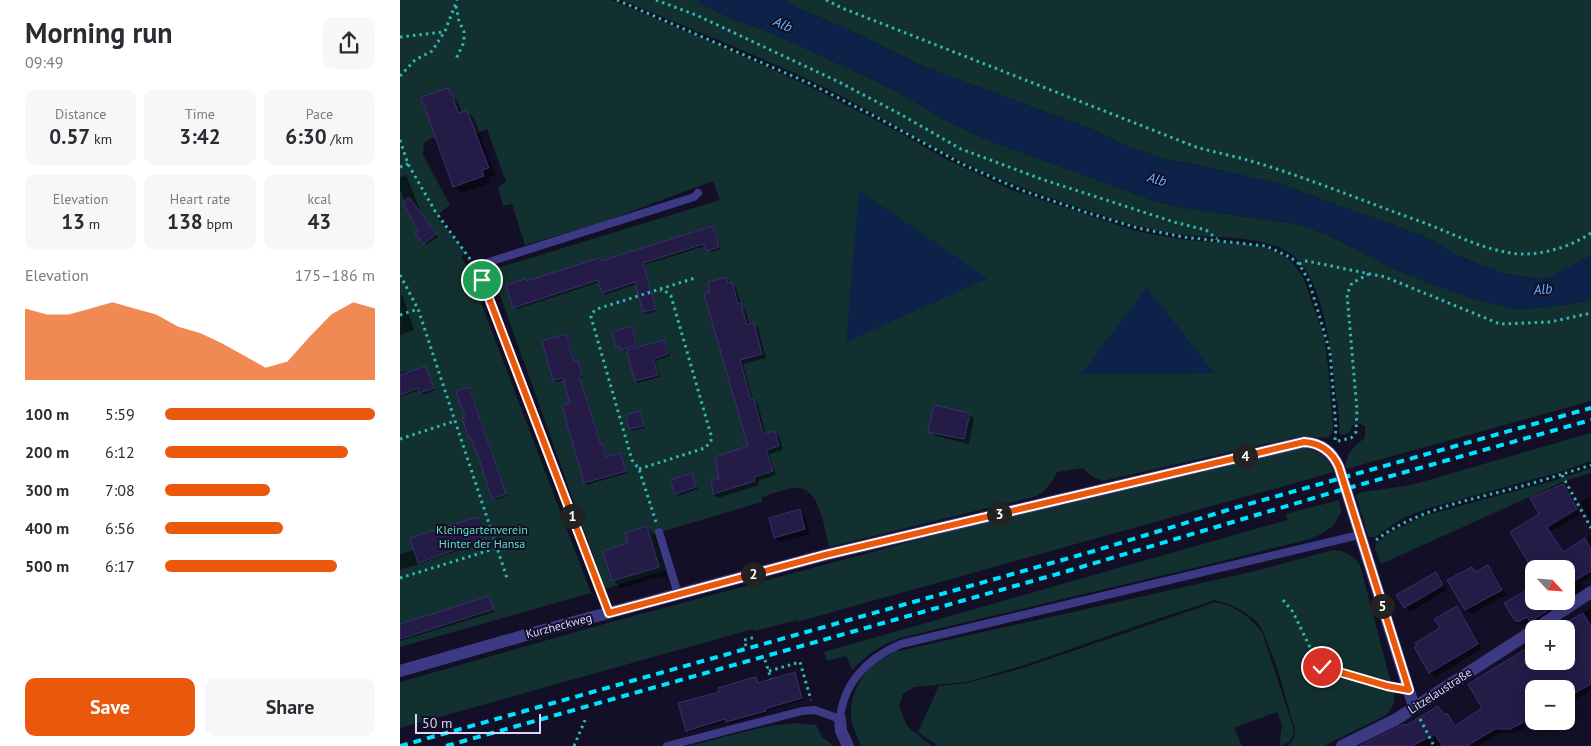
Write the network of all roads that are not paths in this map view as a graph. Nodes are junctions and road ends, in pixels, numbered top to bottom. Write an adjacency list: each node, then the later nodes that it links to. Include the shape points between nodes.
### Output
1 (698, 193): 6 (lane, via 694,197 489,262 481,272)
2 (659, 532): 5 (lane)
3 (1359, 535): 5 (street, Kurzheckweg, via 1335,458 1324,447 1304,442 825,555); 10 (street, Kurzheckweg); 11 (lane, via 900,644 864,667 845,697)
4 (1591, 592): 7 (street, Litzelaustraße)
5 (678, 594): 6 (street, Kurzheckweg)
6 (609, 613): 9 (street, Kurzheckweg)
7 (1548, 620)
8 (1525, 635): 10 (street, Litzelaustraße)
9 (400, 671)
10 (1414, 707): 14 (street, Litzelaustraße)
11 (840, 719): 12 (lane, via 814,710 802,711); 13 (street)
12 (667, 746)
13 (848, 746)
14 (1342, 746)

